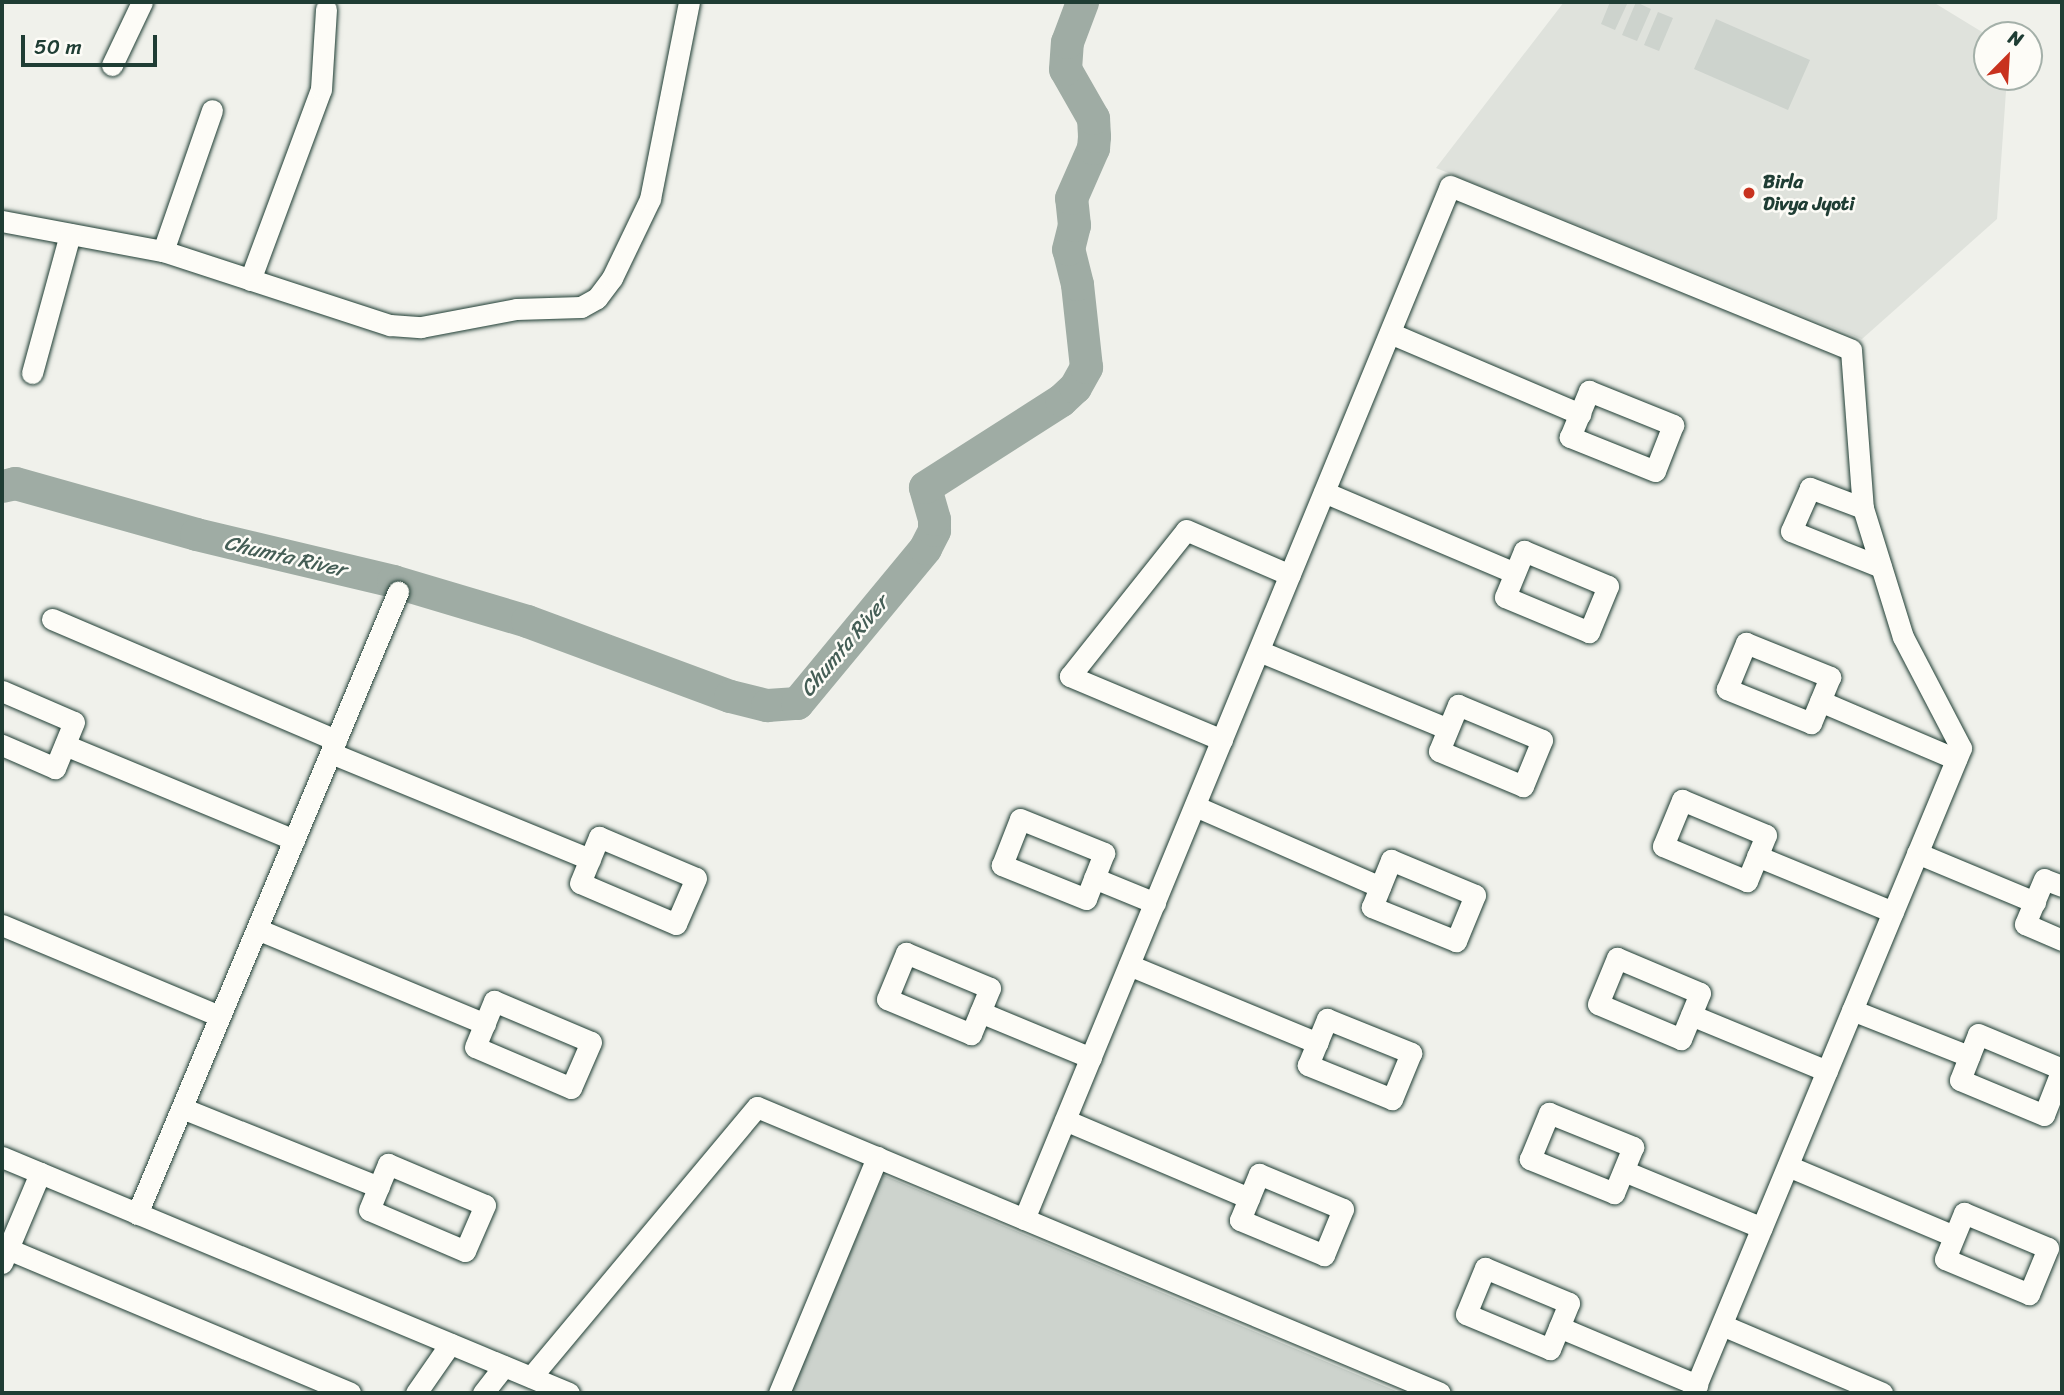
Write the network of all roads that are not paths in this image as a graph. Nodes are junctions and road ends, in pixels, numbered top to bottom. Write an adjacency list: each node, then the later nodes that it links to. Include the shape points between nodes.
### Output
1 (142, 2): 4 (street)
2 (689, 2): 9 (street, via 650,199 612,278 589,303 570,309 516,309 460,322 406,327)
3 (327, 9): 9 (street, via 321,89)
4 (112, 65)
5 (212, 110): 8 (street)
6 (2, 221): 7 (street)
7 (70, 234): 8 (street); 11 (street)
8 (163, 251): 9 (street)
9 (250, 280)
10 (1390, 333): 12 (street); 13 (street); 14 (street, via 1450,186 1851,350)
11 (32, 373)
12 (1580, 414): 12 (street, via 1570,436 1655,471 1673,425 1589,391)
13 (1324, 492): 16 (street); 17 (street)
14 (1863, 508): 15 (street); 15 (street, via 1810,488 1791,531)
15 (1881, 567): 28 (street, via 1903,637 1961,748)
16 (1515, 573): 16 (street, via 1505,597 1589,632 1608,586 1524,551)
17 (1290, 575): 20 (street); 24 (street, via 1186,530 1070,676)
18 (398, 592): 27 (street)
19 (52, 619): 27 (street)
20 (1259, 651): 23 (street); 24 (street)
21 (2, 691): 25 (street, via 75,722)
22 (1820, 701): 22 (street, via 1830,677 1746,643 1727,689 1811,723); 28 (street)
23 (1448, 729): 23 (street, via 1439,751 1523,786 1542,740 1458,705)
24 (1222, 740): 29 (street)
25 (65, 744): 26 (street, via 55,768); 30 (street)
26 (2, 745)
27 (333, 747): 30 (street); 33 (street)
28 (1956, 759): 31 (street)
29 (1195, 806): 36 (street); 38 (street)
30 (294, 840): 41 (street)
31 (1917, 853): 37 (street); 39 (street)
32 (1757, 856): 32 (street, via 1766,835 1682,800 1663,846 1747,881); 39 (street)
33 (590, 859): 33 (street, via 580,883 677,924 696,878 599,837)
34 (1094, 878): 34 (street, via 1104,853 1020,819 1002,865 1086,900); 38 (street)
35 (2062, 886): 37 (street, via 2044,878)
36 (1380, 887): 36 (street, via 1372,906 1456,941 1475,895 1391,860)
37 (2035, 902): 42 (street, via 2025,925)
38 (1155, 903): 43 (street)
39 (1893, 912): 44 (street)
40 (2, 925): 47 (street)
41 (257, 929): 47 (street); 48 (street)
42 (2062, 940)
43 (1129, 965): 49 (street); 51 (street)
44 (1852, 1010): 50 (street); 53 (street)
45 (981, 1012): 45 (street, via 990,988 906,953 887,999 971,1034); 51 (street)
46 (1691, 1015): 46 (street, via 1700,993 1616,958 1598,1004 1681,1039); 53 (street)
47 (220, 1016): 54 (street)
48 (485, 1024): 48 (street, via 475,1047 571,1088 591,1042 494,1001)
49 (1317, 1043): 49 (street, via 1308,1065 1392,1099 1411,1053 1327,1019)
50 (1969, 1056): 52 (street, via 1978,1034); 52 (street, via 1960,1080 2043,1115)
51 (1091, 1058): 55 (street)
52 (2062, 1068)
53 (1827, 1071): 58 (street)
54 (182, 1108): 61 (street); 63 (street)
55 (1065, 1120): 62 (street); 64 (street)
56 (2, 1157): 60 (street)
57 (877, 1157): 64 (street); 72 (street, via 757,1107); 78 (street)
58 (1788, 1166): 65 (street); 66 (street)
59 (1624, 1171): 59 (street, via 1633,1147 1549,1113 1530,1159 1614,1193); 65 (street)
60 (40, 1173): 63 (street); 67 (street)
61 (379, 1187): 61 (street, via 369,1210 466,1251 485,1205 388,1164)
62 (1249, 1198): 62 (street, via 1240,1220 1324,1255 1343,1209 1259,1174)
63 (137, 1214): 70 (street)
64 (1024, 1219): 79 (street)
65 (1762, 1228): 68 (street)
66 (1955, 1236): 66 (street, via 1945,1259 2029,1294 2048,1248 1964,1213)
67 (5, 1256): 74 (street)
68 (1721, 1325): 73 (street); 80 (street)
69 (1559, 1327): 69 (street, via 1569,1303 1485,1268 1466,1314 1550,1349); 73 (street)
70 (450, 1344): 71 (street); 75 (street)
71 (504, 1366): 72 (street); 76 (street)
72 (531, 1377): 77 (street)
73 (1695, 1389)
74 (350, 1393)
75 (416, 1393)
76 (483, 1393)
77 (569, 1393)
78 (779, 1393)
79 (1440, 1393)
80 (1882, 1393)

